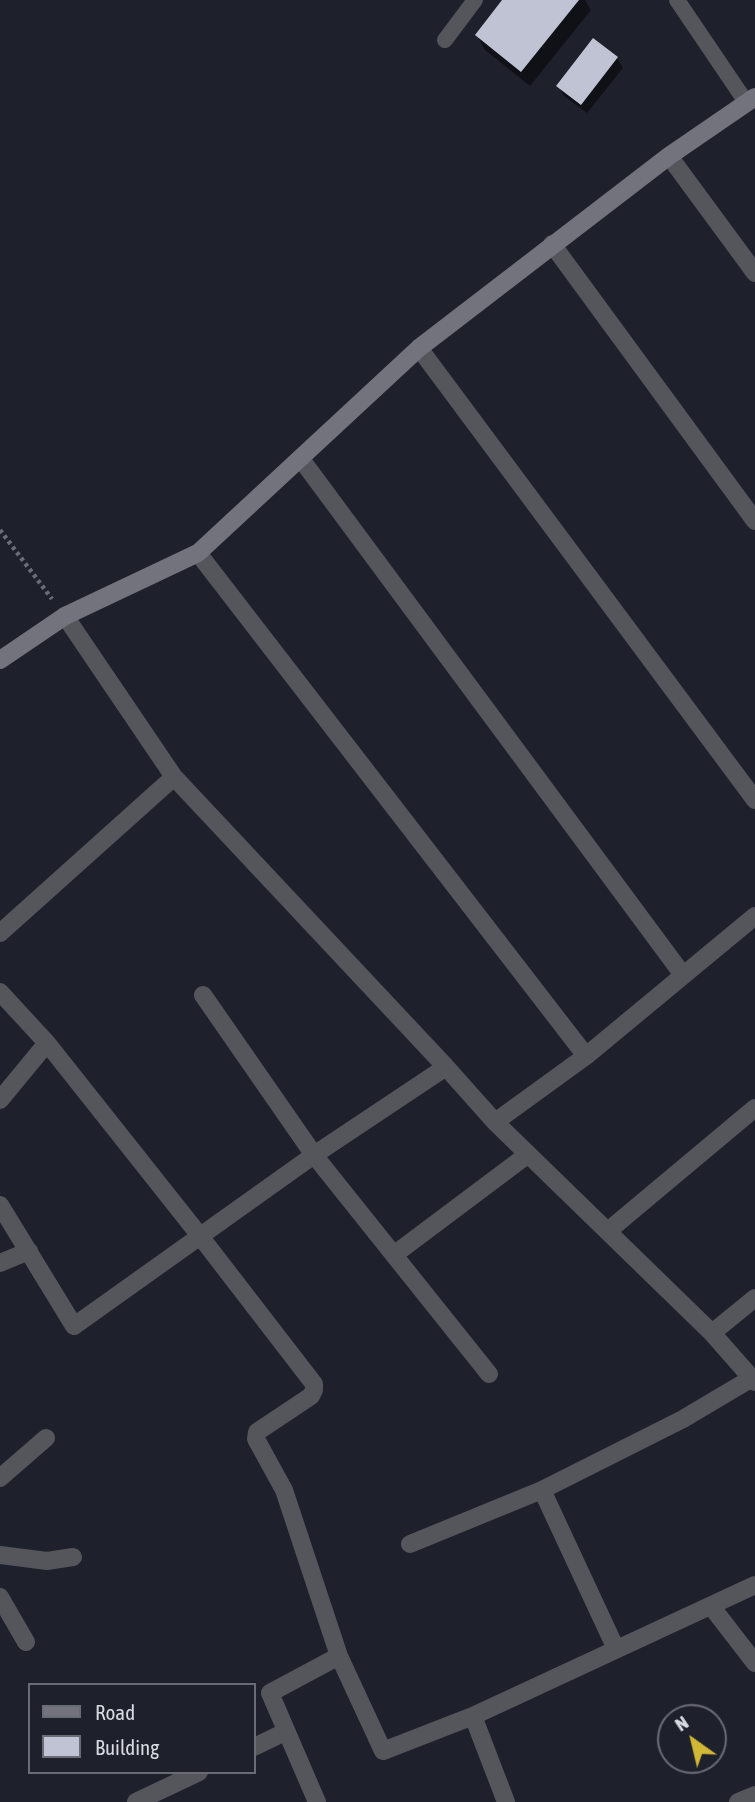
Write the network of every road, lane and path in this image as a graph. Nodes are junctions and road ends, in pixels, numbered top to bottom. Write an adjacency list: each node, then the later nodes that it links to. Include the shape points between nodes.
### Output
1 (475, 0): 3 (lane)
2 (677, 0): 4 (lane)
3 (445, 40)
4 (751, 100): 5 (street)
5 (669, 156): 6 (street); 7 (street)
6 (552, 244): 8 (street); 10 (street)
7 (755, 273)
8 (419, 348): 9 (street); 16 (street)
9 (301, 459): 12 (street); 19 (street)
10 (755, 521)
11 (0, 530): 13 (path)
12 (198, 553): 13 (street); 23 (street)
13 (65, 616): 14 (street); 15 (street)
14 (0, 660)
15 (174, 777): 18 (street); 24 (street)
16 (755, 800)
17 (755, 916): 19 (street)
18 (0, 933)
19 (683, 975): 23 (street)
20 (0, 992): 22 (street)
21 (203, 995): 28 (street)
22 (47, 1043): 25 (street); 32 (street)
23 (586, 1056): 27 (street)
24 (446, 1067): 27 (street); 28 (street)
25 (0, 1100)
26 (755, 1108): 31 (street)
27 (495, 1122): 29 (street)
28 (314, 1154): 32 (street); 34 (street)
29 (527, 1155): 31 (street); 34 (street)
30 (0, 1205): 33 (street)
31 (608, 1231): 37 (street)
32 (200, 1236): 33 (street, via 74,1326); 51 (street, via 314,1384 311,1396 257,1432 256,1438 284,1490)
33 (29, 1251): 35 (street)
34 (396, 1254): 38 (street)
35 (0, 1263)
36 (755, 1298): 37 (street)
37 (712, 1333): 39 (street)
38 (489, 1374)
39 (753, 1380): 42 (street)
40 (46, 1438): 41 (street)
41 (0, 1478)
42 (542, 1490): 43 (street); 50 (street)
43 (410, 1544)
44 (0, 1555): 45 (street, via 47,1561)
45 (73, 1557)
46 (755, 1585): 48 (street)
47 (0, 1597): 49 (street)
48 (711, 1606): 50 (street); 52 (street)
49 (26, 1642)
50 (616, 1649): 53 (street)
51 (339, 1656): 53 (street, via 383,1751); 54 (street, via 270,1693)
52 (755, 1663)
53 (472, 1716): 60 (street)
54 (285, 1732): 55 (street); 59 (street)
55 (256, 1746)
56 (196, 1774): 58 (street)
57 (755, 1794): 61 (street)
58 (136, 1802)
59 (317, 1802)
60 (506, 1802)
61 (738, 1802)

